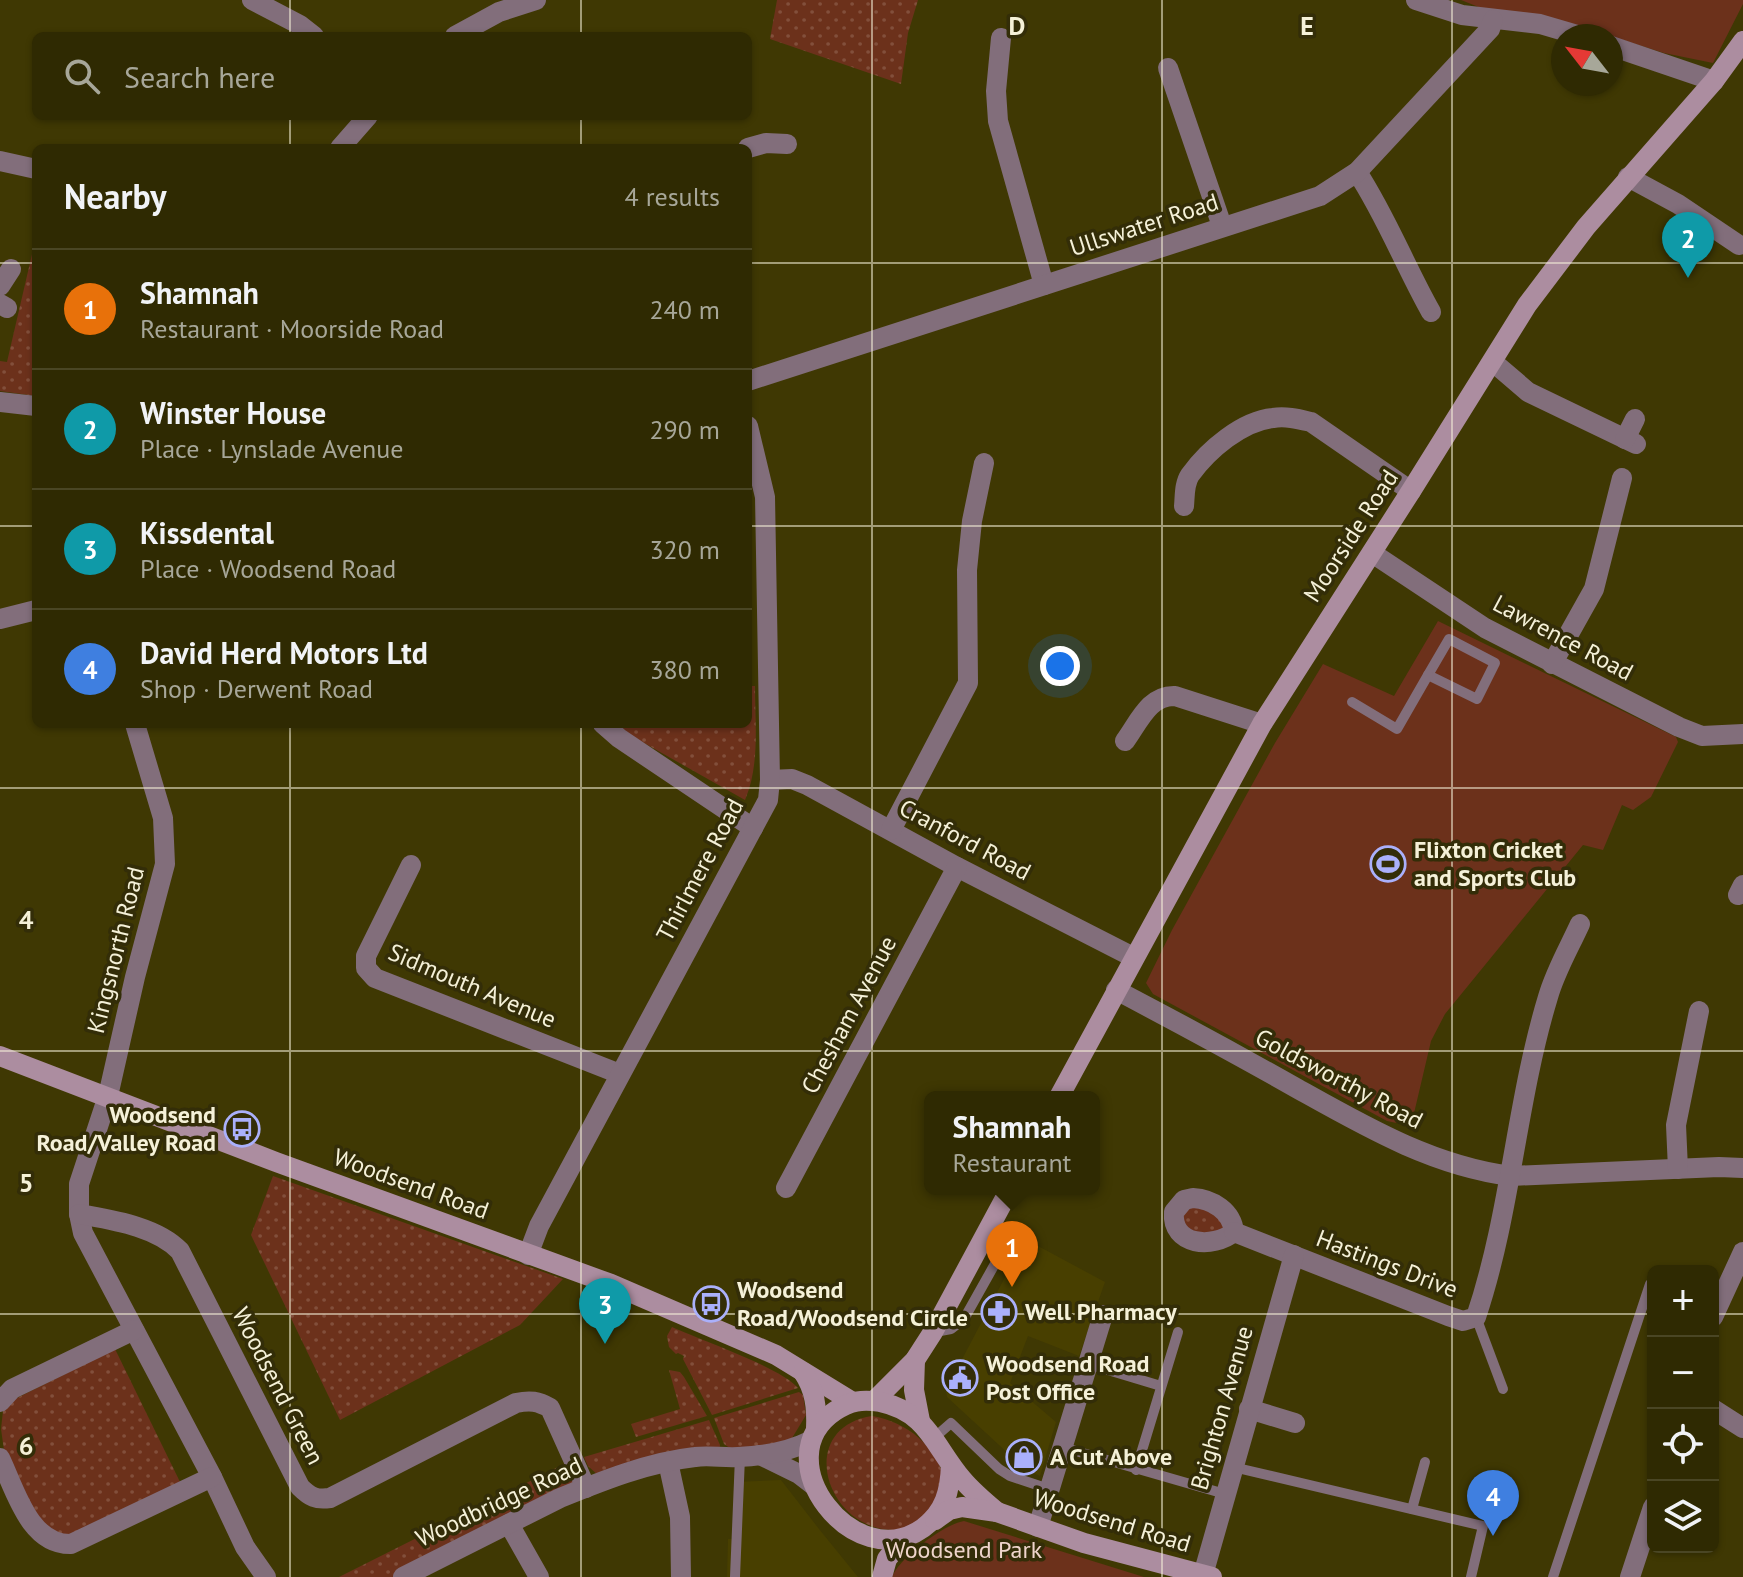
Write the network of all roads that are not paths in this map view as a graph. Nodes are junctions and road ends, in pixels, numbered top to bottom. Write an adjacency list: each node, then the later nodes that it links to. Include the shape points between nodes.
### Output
1 (252, 0): 7 (street)
2 (536, 0): 4 (street)
3 (1416, 0): 5 (street)
4 (496, 6): 8 (street)
5 (1493, 20): 6 (street); 20 (street, Ullswater Road)
6 (1551, 27)
7 (309, 32)
8 (460, 32)
9 (1001, 38): 24 (street, via 998,121)
10 (1743, 41): 13 (street, Moorside Road)
11 (1623, 50): 13 (street)
12 (1168, 68): 22 (street)
13 (1714, 81): 21 (street, Moorside Road)
14 (364, 120): 15 (street)
15 (344, 144)
16 (787, 144): 17 (street)
17 (752, 147)
18 (0, 161): 19 (street)
19 (32, 168)
20 (1357, 172): 22 (street, Ullswater Road, via 1320,196); 25 (street)
21 (1628, 177): 23 (street); 26 (street, Moorside Road, via 1527,305)
22 (1222, 226): 24 (street, Ullswater Road)
23 (1739, 245)
24 (1044, 285): 27 (street, Ullswater Road)
25 (1431, 312)
26 (1493, 362): 30 (street, via 1528,392 1631,442); 34 (street, Moorside Road)
27 (752, 380)
28 (0, 402): 29 (street)
29 (32, 406)
30 (1635, 419)
31 (752, 443): 42 (street, Thirlmere Road, via 765,497)
32 (984, 463): 52 (street, via 967,570 968,683)
33 (1622, 478): 41 (street, via 1594,589)
34 (1411, 491): 35 (street, via 1311,422 1270,418 1248,425 1217,447 1189,476); 36 (street, Moorside Road)
35 (1184, 506)
36 (1372, 553): 39 (street, Lawrence Road); 45 (street, Moorside Road)
37 (32, 611): 38 (street)
38 (0, 619)
39 (1485, 628): 40 (lane); 41 (street, Lawrence Road)
40 (1474, 652): 43 (lane, via 1449,639); 43 (lane, via 1495,663 1477,699)
41 (1552, 664): 48 (street, Lawrence Road, via 1702,736)
42 (757, 674): 50 (street, Thirlmere Road)
43 (1428, 675): 44 (lane, via 1397,729)
44 (1352, 702)
45 (1262, 724): 49 (street, via 1163,695); 56 (street, Moorside Road)
46 (136, 728): 62 (street, Kingsnorth Road, via 163,818 165,864)
47 (608, 728): 51 (street)
48 (1743, 734)
49 (1125, 741)
50 (770, 780): 51 (street, Thirlmere Road, via 768,800); 52 (street, Cranford Road, via 807,785)
51 (753, 828): 60 (street, Thirlmere Road)
52 (891, 830): 54 (street, Cranford Road)
53 (411, 865): 60 (street, Sidmouth Avenue, via 366,956 366,968 375,978)
54 (957, 867): 56 (street, Cranford Road); 66 (street, Chesham Avenue)
55 (1580, 924): 65 (street, Hastings Drive, via 1541,1022)
56 (1133, 957): 57 (street, Moorside Road)
57 (1116, 990): 61 (street, Moorside Road); 65 (street, Goldsworthy Road, via 1382,1135 1450,1163)
58 (1699, 1011): 64 (street, via 1676,1125)
59 (0, 1056): 62 (street, Woodsend Road)
60 (620, 1074): 71 (street, Thirlmere Road)
61 (1062, 1091)
62 (108, 1096): 68 (street, Kingsnorth Road, via 79,1184); 71 (street, Woodsend Road)
63 (1743, 1168): 64 (street, Goldsworthy Road)
64 (1678, 1169): 65 (street, Goldsworthy Road)
65 (1511, 1176): 76 (street, Hastings Drive)
66 (786, 1188)
67 (1007, 1195): 79 (street)
68 (79, 1214): 77 (street, via 83,1233); 104 (street, Woodsend Green, via 120,1222 171,1241 180,1251 308,1495 330,1498 526,1401 550,1408)
69 (1234, 1232): 72 (street, Hastings Drive)
70 (1743, 1252): 74 (street)
71 (528, 1255): 81 (street, Woodsend Road, via 611,1284)
72 (1294, 1255): 76 (street, Hastings Drive, via 1448,1316 1463,1321); 87 (street, Brighton Avenue)
73 (1647, 1293): 123 (lane)
74 (1719, 1304)
75 (1103, 1315): 80 (street)
76 (1476, 1317): 83 (lane)
77 (134, 1330): 86 (street, via 12,1389); 102 (street)
78 (1178, 1332): 82 (lane)
79 (915, 1360): 85 (street); 89 (street)
80 (1086, 1364): 82 (lane); 94 (street)
81 (801, 1370): 84 (street, Woodsend Road); 92 (street, via 817,1406)
82 (1161, 1386): 101 (lane)
83 (1503, 1389)
84 (851, 1401): 85 (street); 92 (street, via 830,1414)
85 (874, 1401): 89 (street)
86 (0, 1402)
87 (1249, 1409): 90 (street); 100 (street, Brighton Avenue)
88 (1719, 1413): 91 (street)
89 (920, 1421): 93 (street)
90 (1295, 1423)
91 (1743, 1428)
92 (813, 1435): 95 (street, Woodbridge Road, via 779,1452); 103 (street, via 808,1464)
93 (935, 1437): 99 (street); 105 (lane, Woodsend Road, via 951,1423 1010,1476)
94 (1062, 1447): 101 (lane); 105 (street)
95 (750, 1456): 97 (street, Woodbridge Road); 103 (street, Woodbridge Road); 120 (lane)
96 (0, 1458): 102 (street, via 31,1522 59,1544 71,1544)
97 (668, 1462): 104 (street, Woodbridge Road); 119 (street, via 680,1517)
98 (1425, 1462): 107 (lane)
99 (951, 1465): 108 (street, Woodsend Road); 109 (street, via 950,1487)
100 (1233, 1467): 106 (street, Brighton Avenue); 107 (lane)
101 (1136, 1470): 106 (lane)
102 (212, 1477): 116 (street, via 245,1547)
103 (812, 1484): 113 (street, via 840,1519)
104 (586, 1488): 110 (street, Woodbridge Road)
105 (1049, 1489): 112 (street)
106 (1225, 1494): 115 (street, Brighton Avenue)
107 (1412, 1509): 122 (lane, via 1483,1526)
108 (997, 1512): 109 (street, Woodsend Road, via 962,1507); 112 (street, Woodsend Road)
109 (935, 1520): 114 (street)
110 (509, 1524): 117 (street, Woodbridge Road); 118 (street)
111 (1647, 1525): 124 (street)
112 (1038, 1527): 115 (street, Woodsend Road)
113 (871, 1540): 114 (street); 121 (street)
114 (902, 1540): 121 (street)
115 (1207, 1576)
116 (266, 1577)
117 (404, 1577)
118 (539, 1577)
119 (681, 1577)
120 (735, 1577)
121 (881, 1577)
122 (1471, 1577)
123 (1553, 1577)
124 (1630, 1577)

